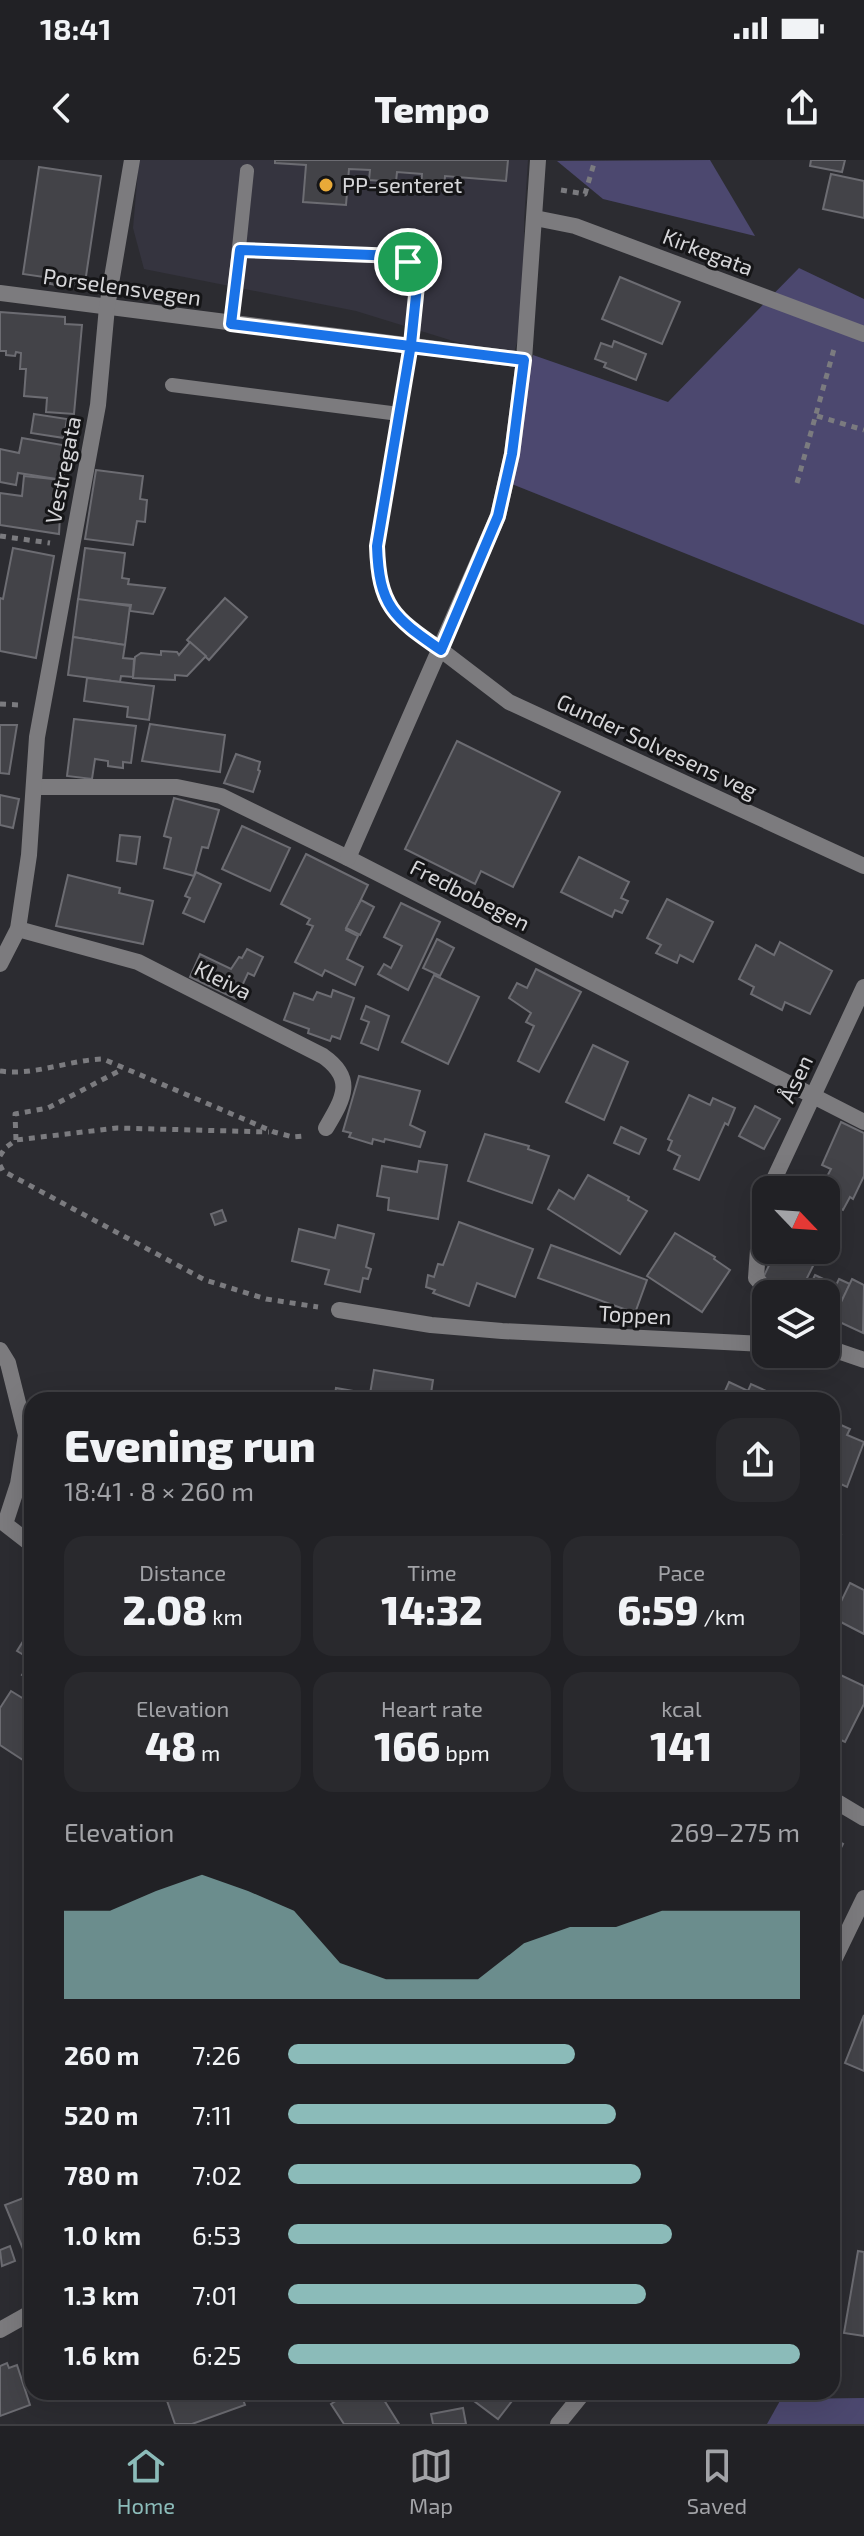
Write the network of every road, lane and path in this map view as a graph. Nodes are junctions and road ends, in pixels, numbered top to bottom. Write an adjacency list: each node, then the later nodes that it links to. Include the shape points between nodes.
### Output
1 (132, 160): 9 (street, Vestregata)
2 (538, 160): 6 (street)
3 (595, 160): 5 (path, via 585,194)
4 (247, 171): 7 (lane)
5 (561, 190)
6 (535, 218): 11 (street, Kirkegata, via 575,226); 14 (street)
7 (240, 250): 10 (lane); 13 (lane, via 398,256 418,276)
8 (0, 293): 9 (street, Porselensvegen)
9 (107, 307): 10 (street, Porselensvegen); 21 (street, Vestregata, via 98,405)
10 (231, 324): 13 (street, Porselensvegen)
11 (840, 325): 12 (street, Kirkegata); 17 (path)
12 (864, 334)
13 (411, 344): 14 (street, Porselensvegen); 16 (lane)
14 (524, 360): 22 (street, via 498,516)
15 (172, 385): 16 (lane)
16 (399, 414): 22 (lane, via 377,546 378,573 388,605 405,625)
17 (817, 416): 18 (path); 19 (path)
18 (864, 430)
19 (797, 483)
20 (0, 536): 21 (path)
21 (71, 546): 23 (street, Vestregata, via 41,706)
22 (441, 650): 24 (street); 25 (street, Gunder Solvesens veg, via 509,702)
23 (35, 787): 24 (street, Fredbobegen, via 177,787 221,796); 26 (street, Vestregata)
24 (348, 858): 31 (street, Fredbobegen)
25 (864, 866)
26 (18, 929): 27 (street, Vestregata); 33 (street, Kleiva, via 138,962 323,1056 342,1075 345,1090)
27 (0, 964)
28 (864, 987): 31 (street, Åsen)
29 (121, 1066): 30 (path, via 80,1059 18,1074); 34 (path); 35 (path, via 48,1108 15,1114)
30 (0, 1071)
31 (813, 1094): 32 (street, Fredbobegen); 38 (street, Åsen)
32 (864, 1122)
33 (326, 1128): 34 (path, via 318,1135 293,1137)
34 (274, 1132): 35 (path, via 117,1128)
35 (16, 1140): 36 (path)
36 (0, 1156)
37 (0, 1165): 39 (path, via 205,1280 266,1299)
38 (775, 1176)
39 (339, 1310): 40 (street, Toppen, via 502,1331)
40 (752, 1343)
41 (0, 1350): 44 (street)
42 (840, 1351): 43 (street)
43 (864, 1360)
44 (24, 1418)
45 (24, 1457): 46 (street)
46 (3, 1529): 47 (street)
47 (24, 1541)
48 (840, 1804): 49 (street)
49 (864, 1818)
50 (864, 1898): 51 (street)
51 (840, 1948)
52 (24, 2316): 53 (street)
53 (0, 2330)
54 (578, 2400): 55 (street)
55 (558, 2424)

